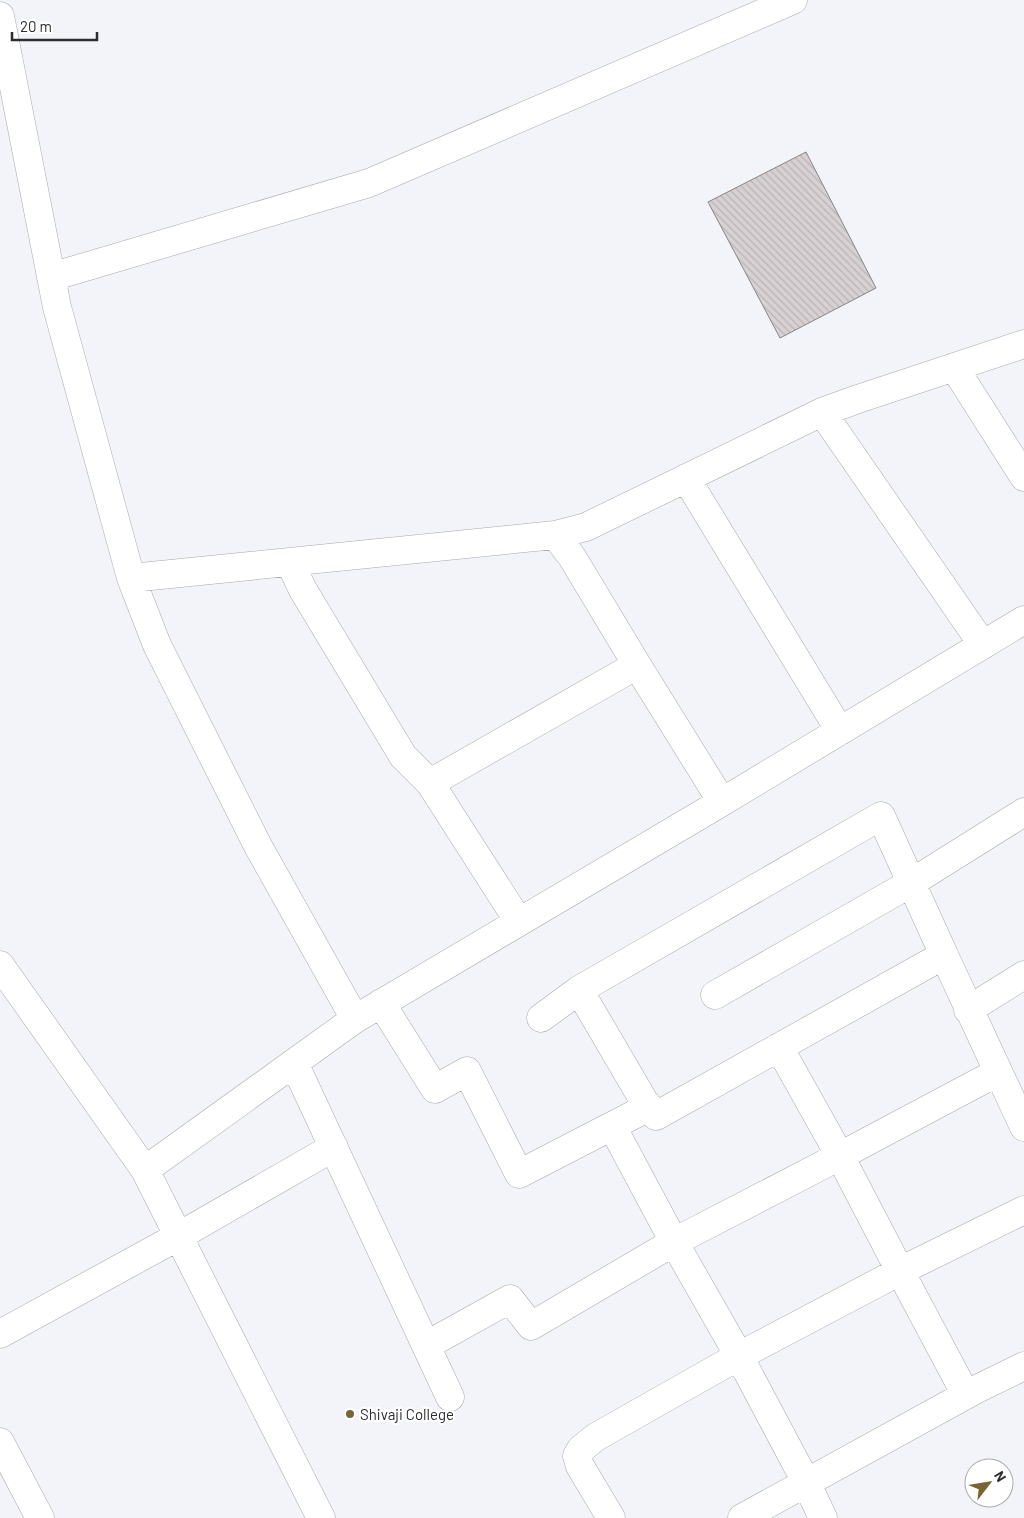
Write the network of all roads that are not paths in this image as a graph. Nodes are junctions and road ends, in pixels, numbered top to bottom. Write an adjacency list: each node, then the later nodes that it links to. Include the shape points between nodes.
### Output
1 (793, 0): 3 (street, via 369,183)
2 (0, 16): 3 (street)
3 (51, 277): 11 (street)
4 (1024, 344): 5 (street)
5 (954, 367): 6 (street); 7 (street)
6 (822, 412): 8 (street); 13 (street)
7 (1024, 477)
8 (686, 478): 9 (street, via 586,527); 15 (street)
9 (555, 535): 10 (street); 14 (street)
10 (290, 563): 11 (street); 16 (street, via 403,756)
11 (131, 578): 29 (street, via 157,645 258,846)
12 (1024, 620): 13 (street)
13 (983, 645): 15 (street)
14 (637, 665): 16 (street); 17 (street)
15 (840, 731): 17 (street)
16 (430, 783): 20 (street)
17 (722, 802): 20 (street)
18 (1024, 812): 19 (street)
19 (911, 883): 21 (street); 24 (street, via 881,816); 25 (street)
20 (519, 922): 26 (street)
21 (944, 955): 27 (street); 30 (street)
22 (0, 965): 38 (street)
23 (1024, 975): 27 (street)
24 (579, 990): 28 (street); 33 (street)
25 (715, 995)
26 (381, 1003): 29 (street); 34 (street, via 435,1088 467,1070 519,1174)
27 (968, 1010): 32 (street)
28 (541, 1018)
29 (355, 1019): 31 (street)
30 (779, 1047): 33 (street, via 656,1116); 37 (street)
31 (294, 1062): 36 (street); 38 (street)
32 (998, 1072): 35 (street); 37 (street)
33 (644, 1101): 34 (street, via 641,1111)
34 (612, 1126): 41 (street)
35 (1024, 1128)
36 (334, 1147): 40 (street); 44 (street)
37 (840, 1156): 41 (street); 42 (street)
38 (145, 1170): 40 (street)
39 (1024, 1210): 42 (street)
40 (179, 1236): 43 (street); 52 (street)
41 (674, 1242): 44 (street, via 531,1326 510,1298); 45 (street)
42 (900, 1271): 45 (street); 47 (street)
43 (0, 1334)
44 (427, 1345): 48 (street)
45 (739, 1356): 50 (street); 53 (street, via 603,1433 581,1449 577,1456 580,1466)
46 (1024, 1366): 47 (street)
47 (966, 1395): 50 (street)
48 (450, 1397)
49 (0, 1442): 51 (street)
50 (806, 1482): 54 (street); 55 (street)
51 (40, 1518)
52 (321, 1518)
53 (611, 1518)
54 (742, 1518)
55 (823, 1518)

